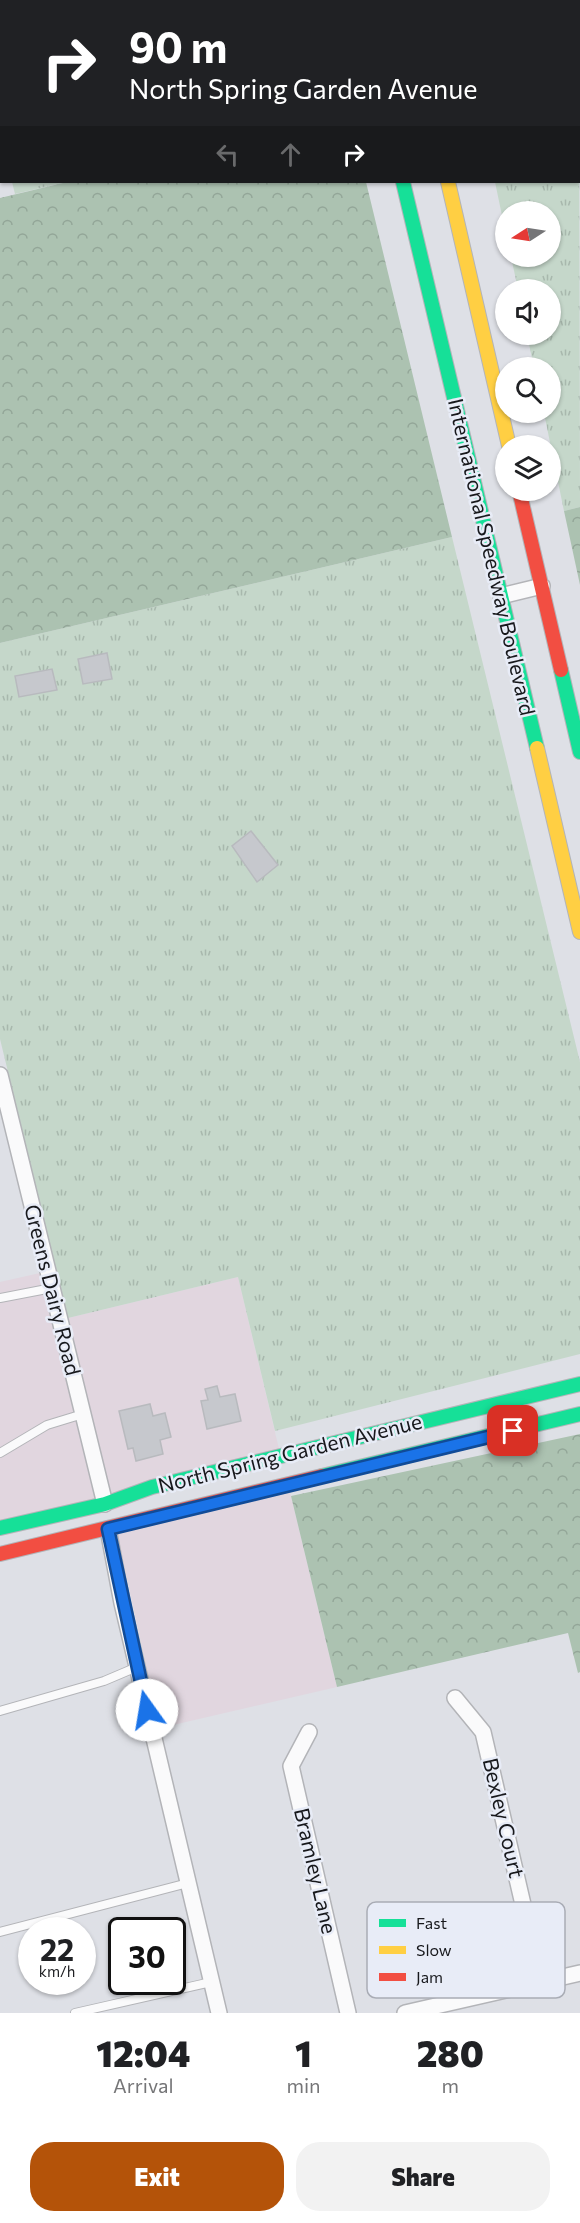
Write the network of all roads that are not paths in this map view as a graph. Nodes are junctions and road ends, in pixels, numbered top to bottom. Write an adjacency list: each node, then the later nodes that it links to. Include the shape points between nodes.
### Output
1 (403, 183): 6 (main road, International Speedway Boulevard)
2 (448, 183): 3 (main road, International Speedway Boulevard)
3 (506, 435)
4 (522, 501): 5 (main road, International Speedway Boulevard)
5 (542, 586): 6 (street); 7 (main road, International Speedway Boulevard)
6 (501, 596): 8 (main road, International Speedway Boulevard)
7 (580, 753)
8 (579, 929)
9 (0, 1075): 10 (street, Greens Dairy Road)
10 (52, 1288): 11 (lane); 13 (street, Greens Dairy Road)
11 (0, 1298)
12 (580, 1384): 16 (main road, North Spring Garden Avenue)
13 (83, 1414): 15 (lane, via 47,1425); 17 (street, Greens Dairy Road)
14 (580, 1414): 19 (main road, North Spring Garden Avenue)
15 (0, 1453)
16 (152, 1487): 17 (main road, North Spring Garden Avenue); 19 (main road, via 125,1508)
17 (105, 1504): 18 (main road, North Spring Garden Avenue); 20 (main road)
18 (0, 1528)
19 (108, 1529): 20 (main road, North Spring Garden Avenue); 22 (street)
20 (52, 1542): 21 (main road, North Spring Garden Avenue)
21 (0, 1554)
22 (137, 1667): 24 (lane, via 104,1681); 26 (street)
23 (455, 1698): 27 (street, Bexley Court, via 483,1732)
24 (0, 1711)
25 (309, 1732): 35 (street, Bramley Lane, via 291,1766)
26 (188, 1883): 28 (lane); 31 (street)
27 (522, 1902)
28 (0, 1932)
29 (580, 1973): 30 (street)
30 (565, 1976)
31 (211, 1982): 33 (lane); 34 (street)
32 (471, 1998): 36 (street)
33 (75, 2013)
34 (219, 2013)
35 (348, 2013)
36 (405, 2013)

